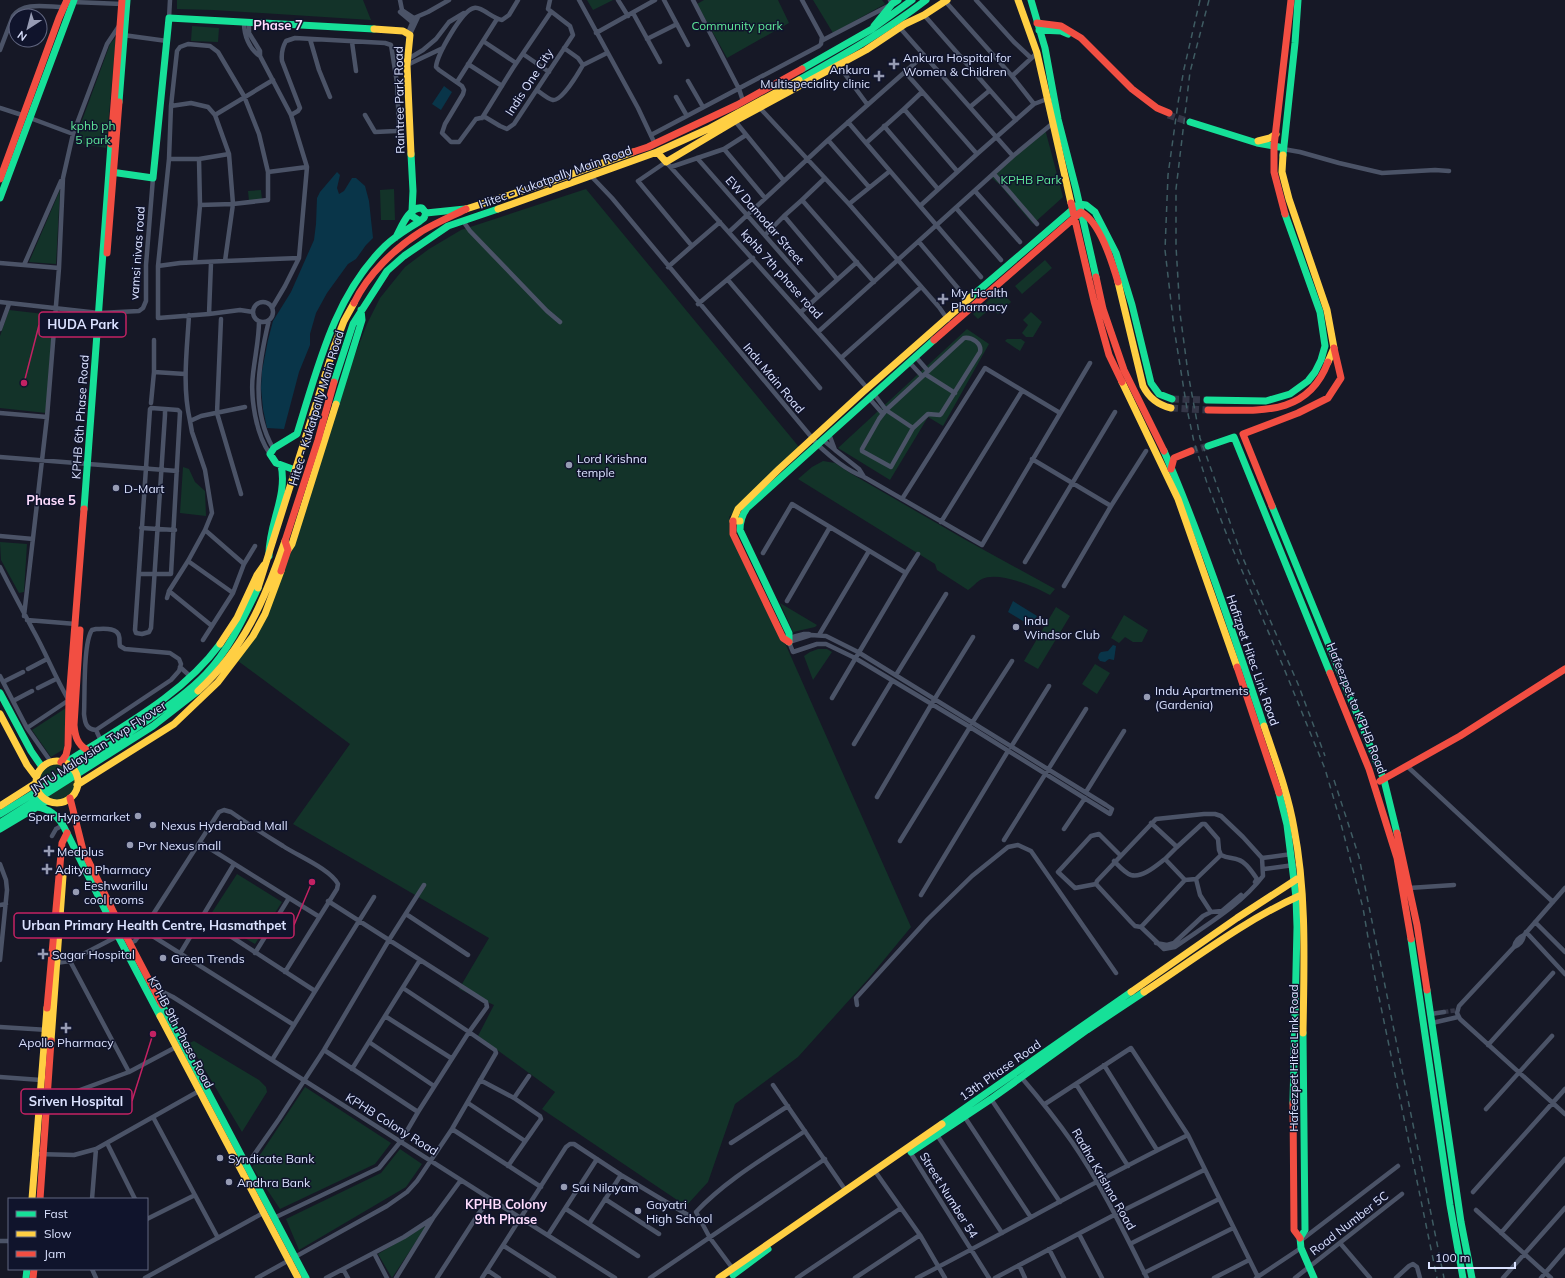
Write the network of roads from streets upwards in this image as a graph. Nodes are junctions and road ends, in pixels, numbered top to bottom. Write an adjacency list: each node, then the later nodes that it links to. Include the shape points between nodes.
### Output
1 (170, 0): 31 (street)
2 (400, 0): 33 (street, via 402,10)
3 (449, 0): 33 (street)
4 (518, 0): 32 (street, via 505,18)
5 (550, 0): 27 (street, via 548,9)
6 (579, 0): 40 (street)
7 (618, 0): 30 (street)
8 (655, 0): 28 (street)
9 (664, 0): 36 (street)
10 (693, 0): 73 (street)
11 (802, 0): 46 (street, via 820,31)
12 (898, 0): 23 (street)
13 (912, 0): 39 (street)
14 (926, 0): 85 (street, Hitec - Kukatpally Main Road, via 858,46)
15 (976, 0): 58 (street, via 1014,42)
16 (1018, 0): 58 (street, via 1030,29)
17 (1031, 0): 37 (street)
18 (1291, 0): 105 (street)
19 (1298, 0): 114 (street)
20 (71, 1): 21 (street); 24 (street); 96 (street)
21 (124, 1): 35 (street, KPHB 6th Phase Road); 42 (street, KPHB 6th Phase Road)
22 (946, 1): 29 (street); 68 (street)
23 (891, 2): 39 (street); 46 (street)
24 (64, 7): 53 (street, via 28,6 16,11); 92 (street)
25 (467, 11): 32 (street, via 479,8); 43 (street, via 449,22); 51 (street)
26 (400, 12): 33 (street)
27 (551, 12): 52 (street, Indis One City, via 570,26 572,31 573,35); 56 (street)
28 (633, 13): 30 (street); 44 (street)
29 (924, 15): 38 (street); 75 (street)
30 (628, 16): 40 (street)
31 (169, 18): 34 (street, Raintree Park Road); 47 (street)
32 (497, 19): 48 (street)
33 (414, 20): 41 (street); 41 (street)
34 (247, 23): 41 (street, Raintree Park Road); 69 (street, via 249,33)
35 (120, 24): 42 (street, KPHB 6th Phase Road); 103 (street, via 107,44)
36 (677, 24): 44 (street); 50 (street)
37 (1038, 27): 91 (street, via 1061,26 1081,38 1132,89); 150 (street)
38 (900, 28): 57 (street); 64 (street)
39 (872, 29): 81 (street)
40 (596, 33): 55 (street)
41 (408, 34): 59 (street, Raintree Park Road)
42 (122, 35): 47 (street); 128 (street, KPHB 6th Phase Road)
43 (436, 39): 54 (street); 59 (street)
44 (647, 39): 60 (street)
45 (310, 40): 49 (street); 79 (street); 93 (street, via 295,38 286,41 282,47 282,61 300,108)
46 (822, 40): 73 (street, via 819,46)
47 (167, 41): 133 (street)
48 (483, 41): 61 (street); 62 (street)
49 (352, 42): 65 (street); 94 (street, via 391,44 393,50 399,128 396,131 375,132)
50 (688, 45)
51 (442, 48): 54 (street); 71 (street, via 436,67)
52 (564, 48): 63 (street); 66 (street, Indis One City)
53 (0, 50)
54 (432, 52): 59 (street)
55 (607, 53): 63 (street); 104 (street)
56 (523, 54): 61 (street); 66 (street)
57 (924, 55): 67 (street); 87 (street)
58 (1034, 56): 68 (street); 80 (street)
59 (407, 62): 139 (street, Raintree Park Road)
60 (660, 62)
61 (516, 63): 72 (street)
62 (468, 64): 71 (street); 72 (street)
63 (583, 64): 74 (street, via 562,96 556,100)
64 (839, 66): 82 (street); 85 (street)
65 (356, 71)
66 (549, 72): 74 (street, Indis One City)
67 (905, 72): 76 (street); 82 (street)
68 (1012, 76): 83 (street)
69 (273, 80): 77 (street); 93 (street)
70 (688, 80): 86 (street)
71 (457, 82): 97 (street, via 464,90 463,94 444,124 442,133 451,142 459,142 476,119)
72 (502, 86): 97 (street)
73 (739, 89): 81 (street); 86 (street)
74 (537, 90): 97 (street, Indis One City, via 514,124 507,129 486,117)
75 (989, 91): 87 (street); 98 (street)
76 (922, 92): 89 (street); 117 (street)
77 (244, 96): 84 (street, via 218,52 210,46 188,44 177,51); 90 (street); 129 (street, via 259,134)
78 (676, 97): 95 (street)
79 (330, 98)
80 (1047, 99): 83 (street); 101 (street)
81 (744, 101): 111 (street)
82 (868, 104): 100 (street)
83 (1034, 104): 98 (street)
84 (171, 106): 90 (street, via 191,104 208,107); 120 (street)
85 (758, 106): 99 (street); 115 (street, Hitec - Kukatpally Main Road); 122 (street)
86 (703, 107): 95 (street)
87 (970, 107): 107 (street)
88 (0, 108): 92 (street)
89 (904, 109): 102 (street); 126 (street)
90 (215, 114): 116 (street)
91 (1169, 114)
92 (22, 115): 135 (street)
93 (291, 115): 124 (street)
94 (364, 115)
95 (687, 116): 104 (street)
96 (30, 118): 103 (street); 141 (street)
97 (482, 118)
98 (1016, 120): 107 (street)
99 (735, 121): 106 (street); 123 (street)
100 (848, 122): 108 (street); 110 (street)
101 (1053, 123): 118 (street, kphb 7th phase road); 150 (street)
102 (884, 126): 110 (street); 138 (street)
103 (73, 134): 132 (street)
104 (652, 134): 111 (street)
105 (1276, 134): 109 (street); 112 (street)
106 (746, 135): 113 (street); 136 (street)
107 (996, 136): 117 (street); 118 (street)
108 (828, 140): 122 (street); 137 (street)
109 (1258, 141): 112 (street); 112 (street, via 1190,121 1257,143)
110 (866, 143): 125 (street)
111 (655, 144): 149 (street)
112 (1272, 145): 114 (street); 163 (street, via 1277,188)
113 (724, 149): 119 (street); 142 (street)
114 (1283, 149): 127 (street, via 1382,173); 163 (street, via 1284,185)
115 (658, 152): 123 (street, kphb 7th phase road); 131 (street, Hitec - Kukatpally Main Road)
116 (229, 154): 121 (street); 144 (street)
117 (977, 154): 126 (street)
118 (1013, 156): 130 (street, kphb 7th phase road)
119 (697, 158): 123 (street); 153 (street, EW Damodar Street)
120 (169, 159): 121 (street); 177 (street)
121 (199, 159): 146 (street)
122 (807, 159): 134 (street); 136 (street)
123 (669, 164): 157 (street, kphb 7th phase road); 166 (street, via 638,181)
124 (307, 167): 129 (street); 167 (street)
125 (890, 171): 137 (street); 147 (street)
126 (957, 171): 138 (street)
127 (1449, 171)
128 (111, 172): 133 (street); 197 (street, KPHB 6th Phase Road, via 100,277)
129 (268, 172): 144 (street, via 268,200)
130 (994, 174): 140 (street, kphb 7th phase road); 158 (street)
131 (591, 176): 156 (street, Hitec - Kukatpally Main Road); 178 (street, Indu Main Road)
132 (63, 178): 176 (street); 179 (street)
133 (153, 178): 197 (street, vamsi nivas road, via 146,265 146,301 139,311)
134 (825, 178): 143 (street); 145 (street)
135 (0, 180)
136 (784, 181): 142 (street)
137 (869, 187): 145 (street)
138 (938, 189): 147 (street)
139 (413, 191): 151 (street, Raintree Park Road); 152 (street, Raintree Park Road)
140 (975, 191): 148 (street, kphb 7th phase road); 165 (street)
141 (0, 198)
142 (765, 198): 153 (street)
143 (802, 200): 154 (street); 173 (street)
144 (233, 204): 146 (street); 171 (street)
145 (849, 204): 169 (street)
146 (200, 205): 172 (street)
147 (920, 206): 159 (street)
148 (956, 208): 159 (street, kphb 7th phase road); 170 (street)
149 (466, 209): 152 (street); 253 (street, Hitec - Kukatpally Main Road, via 422,231 403,245 384,262 356,298 334,347)
150 (1077, 210): 180 (street); 184 (street); 220 (street, via 1086,205 1095,212 1116,253 1151,383 1160,395); 224 (street, via 1086,214 1094,223 1106,249 1124,300 1143,386 1154,401); 250 (street, Hafizpet Hitec Link Road, via 1103,309 1124,370); 365 (street, via 1094,301 1109,355 1180,506 1276,782 1287,825)
151 (412, 211): 152 (street, via 416,207); 155 (street, via 414,218); 162 (street)
152 (424, 211): 155 (street, via 424,218)
153 (747, 215): 160 (street); 161 (street, EW Damodar Street)
154 (784, 216): 161 (street); 182 (street)
155 (420, 221): 162 (street)
156 (463, 221): 194 (street, Hitec - Kukatpally Main Road, via 448,226 404,256 387,271); 204 (street)
157 (720, 222): 160 (street, kphb 7th phase road); 166 (street)
158 (1037, 224)
159 (937, 226): 164 (street, kphb 7th phase road); 181 (street)
160 (729, 232): 168 (street, kphb 7th phase road)
161 (765, 235): 188 (street, EW Damodar Street)
162 (396, 237): 241 (street, via 366,266 339,309 297,434)
163 (1299, 239): 208 (street, via 1327,310); 221 (street, via 1320,312 1324,346 1315,372 1299,388 1279,398 1266,401)
164 (919, 242): 169 (street, kphb 7th phase road); 187 (street)
165 (1020, 242)
166 (692, 246): 178 (street)
167 (299, 258): 171 (street); 192 (street)
168 (753, 258): 183 (street); 196 (street, kphb 7th phase road)
169 (897, 260): 185 (street, kphb 7th phase road); 186 (street)
170 (1001, 260)
171 (225, 261): 175 (street)
172 (195, 262): 175 (street); 177 (street)
173 (857, 262): 182 (street); 185 (street)
174 (0, 263): 176 (street)
175 (211, 263): 198 (street)
176 (24, 265): 179 (street)
177 (158, 266): 199 (street, via 158,318)
178 (668, 267): 191 (street, Indu Main Road)
179 (59, 268): 193 (street)
180 (996, 275): 184 (street); 203 (street)
181 (981, 277)
182 (837, 278): 188 (street)
183 (728, 280): 191 (street); 216 (street)
184 (1001, 281): 203 (street)
185 (874, 282): 206 (street, kphb 7th phase road)
186 (921, 287): 203 (street); 210 (street)
187 (962, 293)
188 (818, 296): 196 (street)
189 (0, 302): 190 (street)
190 (9, 304): 193 (street); 205 (street)
191 (698, 304): 236 (street, Indu Main Road)
192 (272, 308): 195 (street, via 261,303); 201 (street)
193 (56, 309): 197 (street); 232 (street)
194 (361, 310): 269 (street, Hitec - Kukatpally Main Road, via 353,324 339,364); 269 (street, via 362,320 356,342 292,544)
195 (253, 312): 198 (street, via 240,310); 202 (street)
196 (801, 312): 206 (street, kphb 7th phase road)
197 (101, 313): 247 (street, KPHB 6th Phase Road)
198 (210, 314): 199 (street)
199 (190, 315): 214 (street)
200 (221, 320): 230 (street)
201 (269, 320): 202 (street); 241 (street, via 258,387 264,427)
202 (259, 321): 241 (street, via 253,398 262,439)
203 (949, 321): 209 (street); 219 (street)
204 (560, 322)
205 (0, 329)
206 (818, 332): 210 (street)
207 (154, 340): 213 (street)
208 (1334, 348): 226 (street, via 1318,383 1294,403 1260,410); 341 (street, via 1341,378 1328,398 1298,413 1243,434)
209 (915, 356): 211 (street); 215 (street)
210 (841, 358): 219 (street)
211 (909, 362): 215 (street); 219 (street)
212 (1090, 363): 231 (street)
213 (154, 372): 214 (street); 222 (street)
214 (185, 374): 233 (street, via 186,403)
215 (925, 374): 218 (street); 218 (street, via 964,338 979,344 980,352); 227 (street)
216 (820, 388)
217 (1022, 391): 231 (street); 257 (street, via 985,368); 260 (street)
218 (955, 393): 234 (street, via 940,415 928,414)
219 (870, 394): 227 (street); 235 (street); 236 (street)
220 (1172, 399)
221 (1207, 400)
222 (150, 402)
223 (245, 407): 230 (street)
224 (1171, 408)
225 (165, 409): 249 (street, via 150,409); 251 (street); 252 (street, via 180,412)
226 (1208, 410)
227 (885, 412): 234 (street); 234 (street, via 862,449 864,453 889,467)
228 (1115, 412): 255 (street)
229 (0, 413): 232 (street)
230 (217, 413): 233 (street); 256 (street)
231 (1060, 413): 245 (street)
232 (47, 417): 246 (street)
233 (190, 421): 265 (street, via 205,470 212,513)
234 (913, 428)
235 (829, 434): 237 (street); 240 (street)
236 (812, 438): 238 (street, Indu Main Road); 259 (street, via 738,510)
237 (823, 440): 238 (street); 240 (street)
238 (818, 445): 254 (street, Indu Main Road, via 833,459); 259 (street, via 747,508)
239 (1208, 446): 342 (street, Hafeezpet to KPHB Road, via 1234,437)
240 (835, 450): 254 (street, via 859,469)
241 (272, 451): 248 (street, via 276,463)
242 (1146, 451): 258 (street)
243 (1191, 451): 250 (street, via 1174,458)
244 (0, 457): 246 (street)
245 (1032, 459): 255 (street); 260 (street, Indu Main Road, via 982,545)
246 (42, 460): 247 (street); 267 (street)
247 (90, 464): 249 (street); 289 (street, KPHB 6th Phase Road); 295 (street, KPHB 6th Phase Road)
248 (281, 465): 253 (street); 273 (street, via 284,475 267,547)
249 (146, 468): 251 (street); 262 (street)
250 (1171, 469): 364 (street, Hafizpet Hitec Link Road, via 1214,579 1282,781)
251 (161, 470): 252 (street); 263 (street)
252 (177, 470): 264 (street)
253 (295, 470): 273 (street, Hitec - Kukatpally Main Road)
254 (864, 477): 257 (street, Indu Main Road)
255 (1073, 482): 258 (street); 275 (street)
256 (241, 494)
257 (902, 499): 260 (street, Indu Main Road)
258 (1111, 506): 281 (street)
259 (736, 521): 294 (street, via 789,633)
260 (941, 522)
261 (830, 527): 270 (street); 271 (street, via 792,504); 286 (street)
262 (141, 528): 263 (street); 279 (street)
263 (158, 529): 264 (street); 280 (street)
264 (175, 530): 280 (street, via 171,574)
265 (205, 530): 274 (street); 276 (street)
266 (0, 536): 267 (street)
267 (33, 540): 287 (street)
268 (255, 546): 276 (street)
269 (285, 551): 332 (street, Hitec - Kukatpally Main Road, via 277,586 265,614 254,636 234,662 218,682 174,724); 352 (street, JNTU Malaysian Twp Flyover, via 252,624 208,682 152,728)
270 (869, 551): 278 (street); 291 (street)
271 (763, 553)
272 (918, 554): 278 (street)
273 (268, 559): 307 (street, Hitec - Kukatpally Main Road, via 256,576 243,608 231,628); 351 (street, JNTU Malaysian Twp Flyover, via 240,627 206,674 158,714)
274 (188, 561): 282 (street); 283 (street)
275 (1025, 562)
276 (244, 564): 283 (street)
277 (0, 567): 287 (street)
278 (906, 573): 297 (street)
279 (139, 574): 280 (street); 280 (street, via 135,630 136,633 142,634 152,628)
280 (155, 575)
281 (1064, 586)
282 (169, 591): 285 (street); 290 (street)
283 (233, 593): 290 (street)
284 (946, 594): 305 (street)
285 (167, 598)
286 (786, 601)
287 (24, 616): 288 (street)
288 (27, 620): 289 (street); 299 (street)
289 (76, 624): 317 (street, KPHB 6th Phase Road)
290 (212, 626): 293 (street)
291 (819, 635): 294 (street, via 804,634); 297 (street)
292 (973, 637): 318 (street)
293 (203, 640)
294 (789, 640): 298 (street, via 793,652 817,644 826,644)
295 (80, 642): 296 (street); 317 (street, KPHB 6th Phase Road)
296 (87, 642): 301 (street, via 92,630 112,629 119,634 119,643 122,647 170,653 178,659); 322 (street)
297 (858, 652): 298 (street); 305 (street)
298 (855, 658): 309 (street); 315 (street)
299 (47, 659): 302 (street); 308 (street)
300 (1012, 661): 323 (street)
301 (180, 667): 307 (street); 325 (street, via 171,680)
302 (28, 669)
303 (1565, 669): 337 (street, Hafeezpet to KPHB Road)
304 (23, 672): 310 (street)
305 (896, 675): 318 (street)
306 (0, 676): 310 (street)
307 (191, 677): 326 (street, Hitec - Kukatpally Main Road)
308 (56, 679): 312 (street); 317 (street)
309 (892, 681): 318 (street); 329 (street)
310 (3, 682): 316 (street)
311 (1049, 686): 330 (street)
312 (38, 688)
313 (32, 691): 316 (street)
314 (0, 693): 336 (street, via 30,751)
315 (832, 698)
316 (13, 701): 324 (street)
317 (72, 701): 321 (street, KPHB 6th Phase Road); 324 (street); 335 (street, KPHB 6th Phase Road, via 68,746)
318 (933, 702): 323 (street); 345 (street)
319 (1086, 709): 338 (street)
320 (0, 714): 340 (street)
321 (74, 718): 322 (street); 331 (street, KPHB 6th Phase Road, via 76,741)
322 (84, 718): 325 (street, via 88,727)
323 (971, 725): 330 (street); 333 (street); 360 (street)
324 (27, 728): 334 (street)
325 (96, 730): 328 (street)
326 (118, 730): 328 (street, Hitec - Kukatpally Main Road); 332 (street)
327 (1124, 731): 344 (street)
328 (101, 741): 331 (street, Hitec - Kukatpally Main Road)
329 (854, 744)
330 (1011, 747): 338 (street)
331 (87, 750): 335 (street, Hitec - Kukatpally Main Road)
332 (131, 750): 343 (street, Hitec - Kukatpally Main Road)
333 (1008, 751): 339 (street); 384 (street)
334 (51, 762): 335 (street); 336 (street)
335 (63, 762): 343 (street, via 75,772)
336 (42, 767): 340 (street)
337 (1408, 767): 341 (street, Hafeezpet to KPHB Road); 389 (street)
338 (1049, 769): 339 (street); 344 (street)
339 (1046, 774): 347 (street); 359 (street)
340 (36, 780): 348 (street, via 39,793); 349 (street)
341 (1384, 780): 342 (street, Hafeezpet to KPHB Road); 382 (street)
342 (1374, 782): 584 (street, via 1397,858 1409,924)
343 (77, 785): 346 (street)
344 (1086, 792): 347 (street, via 1112,809 1110,814)
345 (876, 797)
346 (70, 798): 348 (street, via 59,803); 407 (street, KPHB 9th Phase Road, via 83,850)
347 (1085, 798): 356 (street)
348 (47, 801): 350 (street)
349 (0, 806)
350 (37, 807): 354 (street, KPHB 9th Phase Road, via 53,812); 355 (street)
351 (0, 814)
352 (0, 822)
353 (1151, 823): 363 (street); 366 (street); 368 (street, via 1162,818 1215,814 1221,816)
354 (63, 825): 357 (street, KPHB 9th Phase Road); 358 (street, via 56,829)
355 (0, 829)
356 (1064, 829)
357 (67, 833): 362 (street, KPHB 9th Phase Road); 415 (street, via 62,843)
358 (52, 836)
359 (1004, 840)
360 (900, 842)
361 (201, 843): 372 (street); 388 (street, via 219,812 231,812 335,879 338,884); 402 (street)
362 (73, 848): 404 (street, KPHB 9th Phase Road); 415 (street, via 65,853)
363 (1177, 848): 367 (street, via 1204,824 1218,838); 369 (street)
364 (1298, 853): 365 (street); 373 (street, Hafizpet Hitec Link Road)
365 (1290, 854): 368 (street); 374 (street)
366 (1120, 855): 370 (street); 379 (street, via 1099,834 1095,834 1058,872 1075,888)
367 (1221, 855): 376 (street); 392 (street, via 1229,859 1239,859 1258,879 1222,911)
368 (1262, 858): 375 (street)
369 (1165, 859): 370 (street, via 1154,868 1136,875 1126,872); 378 (street)
370 (1114, 861): 379 (street)
371 (0, 864): 390 (street, via 6,880)
372 (234, 864): 387 (street); 395 (street)
373 (1300, 864): 374 (street); 377 (street, Hafizpet Hitec Link Road)
374 (1292, 865): 375 (street); 377 (street)
375 (1264, 869): 406 (street, via 1259,882 1234,906 1175,947 1164,949)
376 (1196, 879): 378 (street); 392 (street, via 1200,895)
377 (1297, 879): 385 (street, Hafeezpet Hitec Link Road); 396 (street, 13th Phase Road)
378 (1185, 880): 400 (street)
379 (1096, 884): 400 (street, via 1135,926)
380 (424, 885): 393 (street)
381 (1454, 885): 382 (street)
382 (1409, 888): 425 (street)
383 (1565, 888): 389 (street)
384 (921, 895)
385 (1299, 896): 399 (street, Hafeezpet Hitec Link Road); 401 (street, 13th Phase Road, via 1279,905)
386 (374, 897): 397 (street)
387 (289, 898): 394 (street); 409 (street)
388 (328, 901): 394 (street); 397 (street)
389 (1553, 902): 398 (street)
390 (6, 904): 391 (street); 412 (street)
391 (0, 905)
392 (1211, 912): 406 (street, via 1203,916 1174,943 1167,945)
393 (406, 914): 405 (street); 411 (street)
394 (318, 916): 416 (street)
395 (201, 917): 408 (street); 409 (street)
396 (1237, 918): 401 (street); 474 (street, 13th Phase Road)
397 (359, 921): 405 (street); 422 (street)
398 (1535, 922): 403 (street); 410 (street)
399 (1301, 926): 530 (street, Hafeezpet Hitec Link Road, via 1305,1230); 530 (street, Hafeezpet Hitec Link Road, via 1293,1074 1294,1230)
400 (1141, 927): 406 (street)
401 (1243, 928): 446 (street, 13th Phase Road, via 1087,1030)
402 (143, 930): 407 (street, via 135,941); 408 (street)
403 (1525, 934): 419 (street); 427 (street, via 1518,946 1514,947 1459,1006)
404 (118, 936): 414 (street); 436 (street, KPHB 9th Phase Road)
405 (389, 940): 413 (street); 437 (street)
406 (1156, 942)
407 (130, 943): 421 (street, KPHB 9th Phase Road)
408 (181, 952): 429 (street)
409 (255, 952): 416 (street)
410 (1565, 952)
411 (468, 955)
412 (0, 960)
413 (420, 960): 420 (street); 432 (street, via 486,1002 487,1007)
414 (70, 961): 415 (street); 442 (street)
415 (54, 963): 431 (street)
416 (285, 972): 422 (street)
417 (1116, 973): 423 (street, via 1031,851 1018,845 1008,847 972,876 928,920 856,998)
418 (1553, 973): 435 (street)
419 (1565, 974)
420 (403, 988): 426 (street); 432 (street)
421 (157, 992): 439 (street, KPHB Colony Road, via 173,997); 486 (street, KPHB 9th Phase Road)
422 (315, 992): 429 (street)
423 (858, 1005)
424 (1444, 1012): 425 (street)
425 (1430, 1014): 428 (street)
426 (385, 1016): 434 (street); 438 (street)
427 (1458, 1017): 428 (street); 435 (street)
428 (1432, 1023): 585 (street, via 1461,1222)
429 (294, 1025): 439 (street)
430 (0, 1027): 431 (street)
431 (48, 1030): 447 (street); 457 (street)
432 (469, 1032): 438 (street); 449 (street, via 496,1053)
433 (1552, 1036): 443 (street)
434 (369, 1042): 441 (street); 452 (street)
435 (1488, 1045): 443 (street)
436 (176, 1047): 442 (street); 454 (street, KPHB 9th Phase Road)
437 (324, 1050): 441 (street); 448 (street)
438 (451, 1058): 452 (street)
439 (272, 1060): 448 (street, KPHB Colony Road)
440 (1104, 1065): 450 (street); 471 (street, via 1131,1048); 478 (street)
441 (352, 1069): 464 (street)
442 (129, 1072): 457 (street)
443 (1520, 1073): 459 (street); 463 (street)
444 (529, 1076): 455 (street)
445 (0, 1077): 447 (street)
446 (1021, 1077): 456 (street, 13th Phase Road); 460 (street, Radha Krishna Road)
447 (41, 1080): 461 (street)
448 (304, 1080): 472 (street, KPHB Colony Road); 486 (street, via 251,1159)
449 (480, 1080): 455 (street); 458 (street)
450 (1076, 1084): 460 (street); 488 (street)
451 (773, 1085): 462 (street)
452 (434, 1086): 464 (street)
453 (1565, 1089): 459 (street)
454 (200, 1091): 467 (street); 486 (street, KPHB 9th Phase Road)
455 (514, 1098): 473 (street, via 540,1116)
456 (991, 1099): 466 (street, 13th Phase Road); 507 (street)
457 (47, 1103): 461 (street); 481 (street)
458 (468, 1103): 468 (street); 473 (street)
459 (1552, 1103): 465 (street); 497 (street)
460 (1045, 1104): 494 (street, Radha Krishna Road, via 1073,1142)
461 (39, 1105): 480 (street)
462 (788, 1106): 469 (street); 476 (street)
463 (1486, 1109)
464 (418, 1112): 472 (street)
465 (1565, 1114)
466 (964, 1116): 470 (street, 13th Phase Road); 515 (street)
467 (152, 1118): 475 (street); 499 (street)
468 (452, 1129): 485 (street); 487 (street)
469 (805, 1131): 483 (street); 529 (street, via 735,1178 696,1212)
470 (937, 1135): 474 (street, 13th Phase Road); 522 (street)
471 (1188, 1135): 478 (street); 490 (street)
472 (401, 1141): 485 (street, KPHB Colony Road); 517 (street, via 379,1168)
473 (525, 1141): 487 (street)
474 (920, 1142): 479 (street, 13th Phase Road); 496 (street, 13th Phase Road)
475 (107, 1143): 477 (street); 503 (street)
476 (731, 1143)
477 (96, 1149): 481 (street, via 74,1155); 502 (street)
478 (1157, 1150): 488 (street)
479 (910, 1152): 491 (street, 13th Phase Road); 534 (street, Street Number 54)
480 (36, 1154): 481 (street); 500 (street)
481 (44, 1154): 501 (street)
482 (597, 1159): 492 (street); 495 (street, via 570,1144); 508 (street)
483 (825, 1159): 496 (street); 529 (street)
484 (1565, 1159): 523 (street)
485 (431, 1161): 493 (street, KPHB Colony Road); 540 (street, via 407,1192 387,1206)
486 (242, 1165): 512 (street, KPHB 9th Phase Road); 517 (street, KPHB 9th Phase Road)
487 (508, 1166): 495 (street)
488 (1128, 1166): 494 (street)
489 (1398, 1166): 530 (street)
490 (1204, 1170): 505 (street); 514 (street)
491 (877, 1174): 509 (street); 541 (street, 13th Phase Road)
492 (621, 1175): 506 (street); 513 (street)
493 (460, 1180): 504 (street, KPHB Colony Road); 518 (street)
494 (1096, 1181): 507 (street); 514 (street, Radha Krishna Road)
495 (541, 1187): 519 (street)
496 (846, 1192): 541 (street, 13th Phase Road)
497 (1473, 1192)
498 (1402, 1194): 531 (street, Road Number 5C)
499 (195, 1195): 516 (street); 528 (street)
500 (32, 1198)
501 (40, 1198)
502 (92, 1198)
503 (134, 1198)
504 (490, 1199): 519 (street, KPHB Colony Road); 560 (street)
505 (1219, 1199): 521 (street); 532 (street)
506 (605, 1200): 520 (street); 524 (street)
507 (1060, 1202): 515 (street)
508 (566, 1208): 520 (street); 526 (street)
509 (900, 1208): 527 (street); 568 (street)
510 (1565, 1208): 538 (street)
511 (1476, 1210): 523 (street)
512 (263, 1212): 528 (street); 540 (street, KPHB 9th Phase Road)
513 (688, 1215)
514 (1114, 1215): 525 (street); 532 (street, Radha Krishna Road)
515 (1030, 1216): 522 (street)
516 (148, 1218)
517 (274, 1218): 540 (street, KPHB 9th Phase Road)
518 (433, 1218): 537 (street); 559 (street)
519 (521, 1219): 526 (street, KPHB Colony Road); 533 (street)
520 (588, 1224): 539 (street)
521 (1233, 1228): 542 (street); 549 (street)
522 (1002, 1233): 534 (street)
523 (1501, 1233): 538 (street)
524 (659, 1234)
525 (1079, 1234): 535 (street); 576 (street)
526 (548, 1235): 564 (street, KPHB Colony Road)
527 (920, 1235): 544 (street); 569 (street)
528 (218, 1238): 552 (street)
529 (710, 1238): 548 (street); 565 (street)
530 (1300, 1242): 545 (street, Hafeezpet Hitec Link Road); 551 (street)
531 (1340, 1243): 545 (street, Road Number 5C); 581 (street)
532 (1130, 1244): 549 (street, Radha Krishna Road)
533 (504, 1246): 547 (street); 563 (street)
534 (971, 1249): 544 (street); 572 (street, Street Number 54)
535 (1049, 1249): 543 (street); 575 (street)
536 (1565, 1250): 550 (street)
537 (374, 1253): 546 (street); 558 (street)
538 (1524, 1254): 550 (street); 586 (street)
539 (638, 1256)
540 (292, 1259): 553 (street); 554 (street, KPHB 9th Phase Road); 555 (street, KPHB 9th Phase Road)
541 (749, 1260): 548 (street, 13th Phase Road)
542 (1249, 1260): 551 (street); 578 (street)
543 (1018, 1265): 573 (street); 574 (street)
544 (939, 1266): 570 (street); 571 (street)
545 (1309, 1268): 579 (street, Road Number 5C); 580 (street, Hafeezpet Hitec Link Road)
546 (343, 1269): 556 (street); 557 (street)
547 (487, 1270): 561 (street); 562 (street)
548 (736, 1273): 566 (street, 13th Phase Road); 567 (street, 13th Phase Road)
549 (1144, 1273): 577 (street, Radha Krishna Road)
550 (1545, 1273): 587 (street); 588 (street)
551 (1257, 1277)
552 (145, 1278)
553 (257, 1278)
554 (298, 1278)
555 (306, 1278)
556 (326, 1278)
557 (348, 1278)
558 (388, 1278)
559 (396, 1278)
560 (436, 1278)
561 (482, 1278)
562 (499, 1278)
563 (554, 1278)
564 (615, 1278)
565 (650, 1278)
566 (719, 1278)
567 (728, 1278)
568 (797, 1278)
569 (855, 1278)
570 (917, 1278)
571 (945, 1278)
572 (989, 1278)
573 (995, 1278)
574 (1025, 1278)
575 (1064, 1278)
576 (1102, 1278)
577 (1147, 1278)
578 (1214, 1278)
579 (1295, 1278)
580 (1314, 1278)
581 (1370, 1278)
582 (1396, 1278): 583 (street, via 1413,1264 1417,1267)
583 (1420, 1278)
584 (1463, 1278)
585 (1472, 1278)
586 (1502, 1278)
587 (1541, 1278)
588 (1551, 1278)

